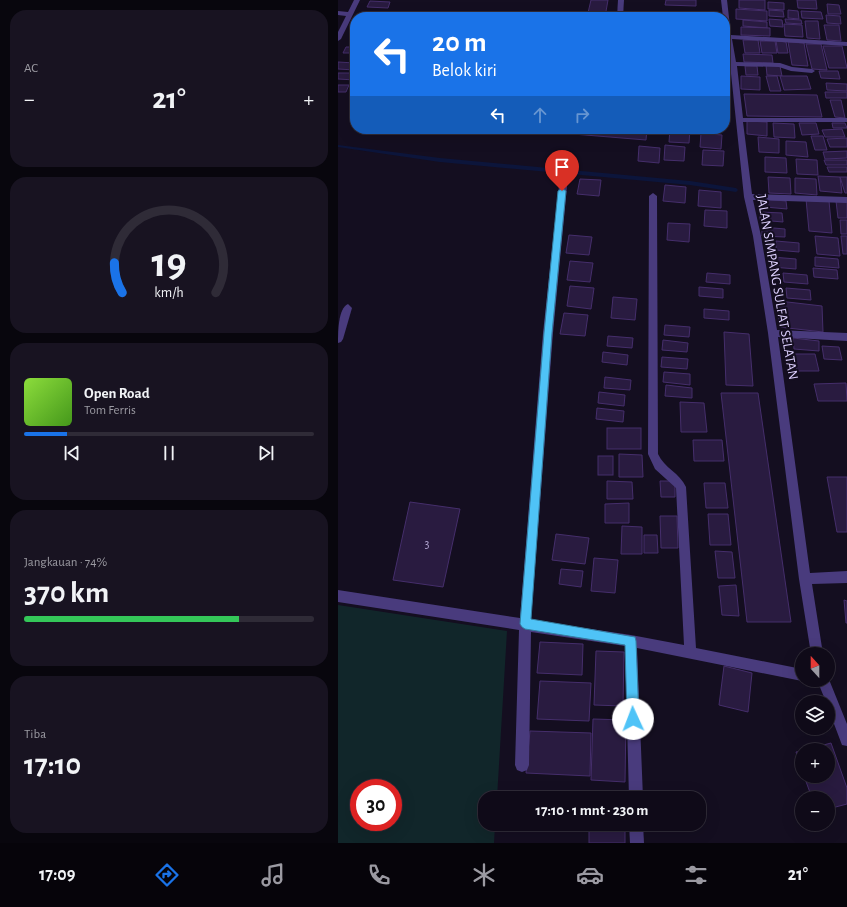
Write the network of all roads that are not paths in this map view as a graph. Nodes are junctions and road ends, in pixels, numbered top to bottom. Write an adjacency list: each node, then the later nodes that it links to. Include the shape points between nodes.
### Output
1 (357, 0): 4 (street)
2 (621, 0): 5 (street)
3 (724, 0): 6 (street, JALAN SIMPANG SULFAT SELATAN)
4 (352, 12)
5 (620, 12)
6 (725, 12)
7 (338, 13): 8 (street)
8 (350, 14)
9 (350, 16): 11 (street)
10 (730, 37): 12 (street)
11 (338, 39)
12 (847, 45)
13 (730, 48): 14 (street, JALAN SIMPANG SULFAT SELATAN)
14 (733, 64): 15 (street, via 780,65); 16 (street, JALAN SIMPANG SULFAT SELATAN)
15 (812, 71)
16 (739, 120): 17 (street); 20 (street, JALAN SIMPANG SULFAT SELATAN)
17 (847, 120)
18 (564, 176): 29 (street)
19 (653, 196): 32 (street, via 653,454 661,469 681,487)
20 (748, 197): 21 (street); 23 (street, JALAN SIMPANG SULFAT SELATAN)
21 (847, 200)
22 (348, 308): 25 (street)
23 (774, 333): 24 (street); 27 (street, JALAN SIMPANG SULFAT SELATAN)
24 (847, 337)
25 (338, 339)
26 (847, 577): 27 (street)
27 (805, 579): 31 (street, JALAN SIMPANG SULFAT SELATAN)
28 (338, 596): 29 (street)
29 (525, 624): 30 (street); 36 (street)
30 (631, 641): 32 (street); 37 (street)
31 (816, 647)
32 (690, 652): 33 (street)
33 (795, 674)
34 (826, 687): 35 (street)
35 (847, 740)
36 (522, 766)
37 (636, 791)
38 (636, 831): 39 (street)
39 (637, 843)

